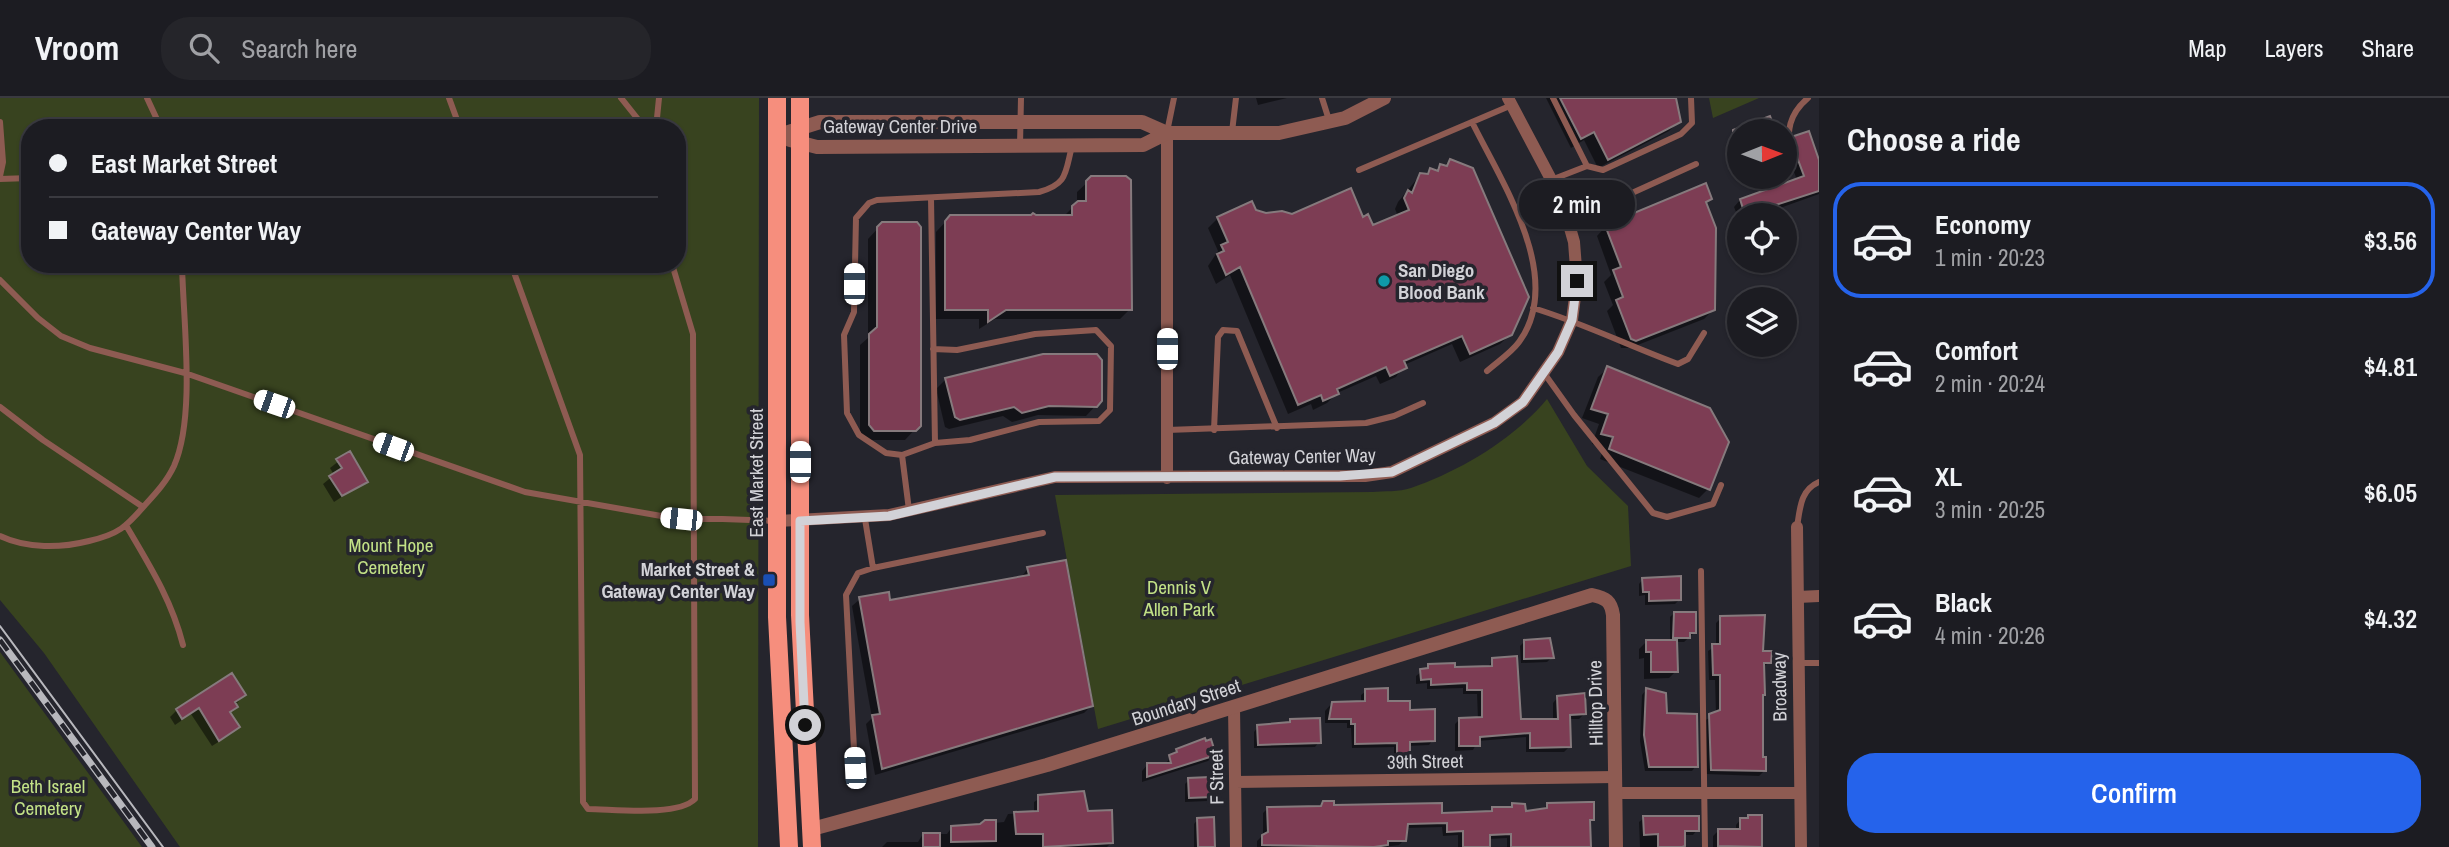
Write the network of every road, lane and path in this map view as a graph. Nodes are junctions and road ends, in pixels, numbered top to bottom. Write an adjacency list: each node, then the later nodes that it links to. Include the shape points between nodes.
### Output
1 (147, 98): 16 (lane)
2 (449, 98): 17 (lane)
3 (621, 98): 18 (lane)
4 (659, 98): 19 (lane)
5 (776, 98): 28 (main road, East Market Street)
6 (800, 98): 27 (main road)
7 (1021, 98): 22 (lane)
8 (1174, 98): 25 (lane)
9 (1236, 98): 26 (lane)
10 (1322, 98): 23 (lane)
11 (1553, 98): 32 (lane)
12 (1690, 98): 32 (lane, via 1692,123 1681,134 1602,170)
13 (1808, 98): 20 (lane)
14 (1377, 100): 23 (street, Gateway Center Drive)
15 (1510, 102): 24 (lane); 36 (street, Gateway Center Way)
16 (157, 119)
17 (457, 119)
18 (638, 119)
19 (657, 119)
20 (1792, 119)
21 (0, 122): 34 (lane)
22 (1021, 122): 25 (street, Gateway Center Drive, via 1142,122); 27 (street, Gateway Center Drive, via 820,122); 29 (lane)
23 (1329, 122): 26 (street, Gateway Center Drive, via 1279,133)
24 (1472, 122): 33 (lane); 43 (lane, via 1526,234 1534,260)
25 (1167, 134): 26 (street, Gateway Center Drive); 30 (street, Gateway Center Drive, via 1143,145); 54 (street)
26 (1232, 134)
27 (800, 135): 28 (street, Gateway Center Drive); 29 (street, Gateway Center Drive, via 817,147); 65 (main road)
28 (776, 136): 66 (main road, East Market Street)
29 (1020, 145): 30 (street, Gateway Center Drive)
30 (1072, 145): 37 (lane, via 1057,187)
31 (1696, 163): 38 (lane)
32 (1587, 166): 36 (lane)
33 (1359, 170)
34 (0, 177): 35 (lane)
35 (21, 178)
36 (1552, 180): 38 (street, Gateway Center Way)
37 (930, 198): 46 (lane); 56 (lane, via 869,203 854,228 854,312 844,335 847,413 859,435 886,453)
38 (1568, 222): 44 (street, Gateway Center Way, via 1577,281)
39 (182, 273): 48 (lane)
40 (514, 273): 60 (lane, via 580,455)
41 (675, 273): 64 (lane, via 693,334)
42 (0, 281): 48 (lane, via 61,336)
43 (1533, 308): 44 (lane); 47 (lane, via 1519,341)
44 (1572, 320): 45 (lane, via 1678,365 1688,359); 49 (street, Gateway Center Way)
45 (1704, 333)
46 (933, 349): 55 (lane); 55 (lane, via 957,350 1035,334 1097,330 1111,346 1110,410 1099,421 1039,422 970,440)
47 (1487, 371)
48 (184, 373): 60 (lane, via 525,492); 61 (lane, via 181,446 173,467)
49 (1544, 373): 57 (street, Gateway Center Way, via 1523,402 1494,423 1392,472); 59 (lane, via 1653,513 1667,517 1713,504)
50 (1423, 403): 52 (lane, via 1366,424)
51 (0, 407): 61 (lane)
52 (1277, 428): 53 (lane); 53 (lane, via 1237,331 1231,328 1218,337)
53 (1214, 429): 54 (lane)
54 (1167, 430): 57 (street)
55 (935, 443): 56 (lane)
56 (902, 455): 62 (lane)
57 (1167, 478): 62 (street, Gateway Center Way, via 1055,477)
58 (1819, 482): 68 (lane, via 1803,495)
59 (1721, 485)
60 (581, 504): 64 (lane); 64 (lane, via 583,802 588,809 674,809 695,799)
61 (143, 507): 67 (lane)
62 (909, 510): 63 (street, Gateway Center Way)
63 (865, 519): 65 (street, Gateway Center Way); 71 (lane)
64 (695, 520): 66 (lane)
65 (800, 521): 66 (street, Gateway Center Way); 87 (main road, via 800,622)
66 (778, 522): 77 (main road, East Market Street)
67 (127, 527): 70 (lane, via 100,539 55,546); 76 (lane, via 160,582)
68 (1797, 527): 74 (street, Broadway)
69 (1044, 533): 71 (lane)
70 (0, 536)
71 (873, 568): 81 (lane, via 858,573 846,595)
72 (1701, 571): 85 (lane)
73 (1819, 596): 74 (street)
74 (1798, 597): 78 (street, Broadway)
75 (1569, 601): 80 (street, Boundary Street); 82 (street, Hilltop Drive, via 1591,596 1605,598 1612,605)
76 (183, 645)
77 (778, 647): 87 (main road, via 788,682 797,806); 88 (main road, East Market Street)
78 (1798, 663): 79 (lane); 86 (street, Broadway)
79 (1819, 663)
80 (1234, 706): 83 (street, F Street); 87 (street, Boundary Street)
81 (855, 768)
82 (1615, 777): 83 (street, 39th Street); 84 (street, Hilltop Drive)
83 (1235, 782): 89 (street, F Street)
84 (1615, 793): 85 (street); 90 (street, Hilltop Drive)
85 (1704, 793): 86 (street); 91 (lane)
86 (1800, 793): 92 (street, Broadway)
87 (812, 838)
88 (789, 847)
89 (1236, 847)
90 (1616, 847)
91 (1705, 847)
92 (1801, 847)

